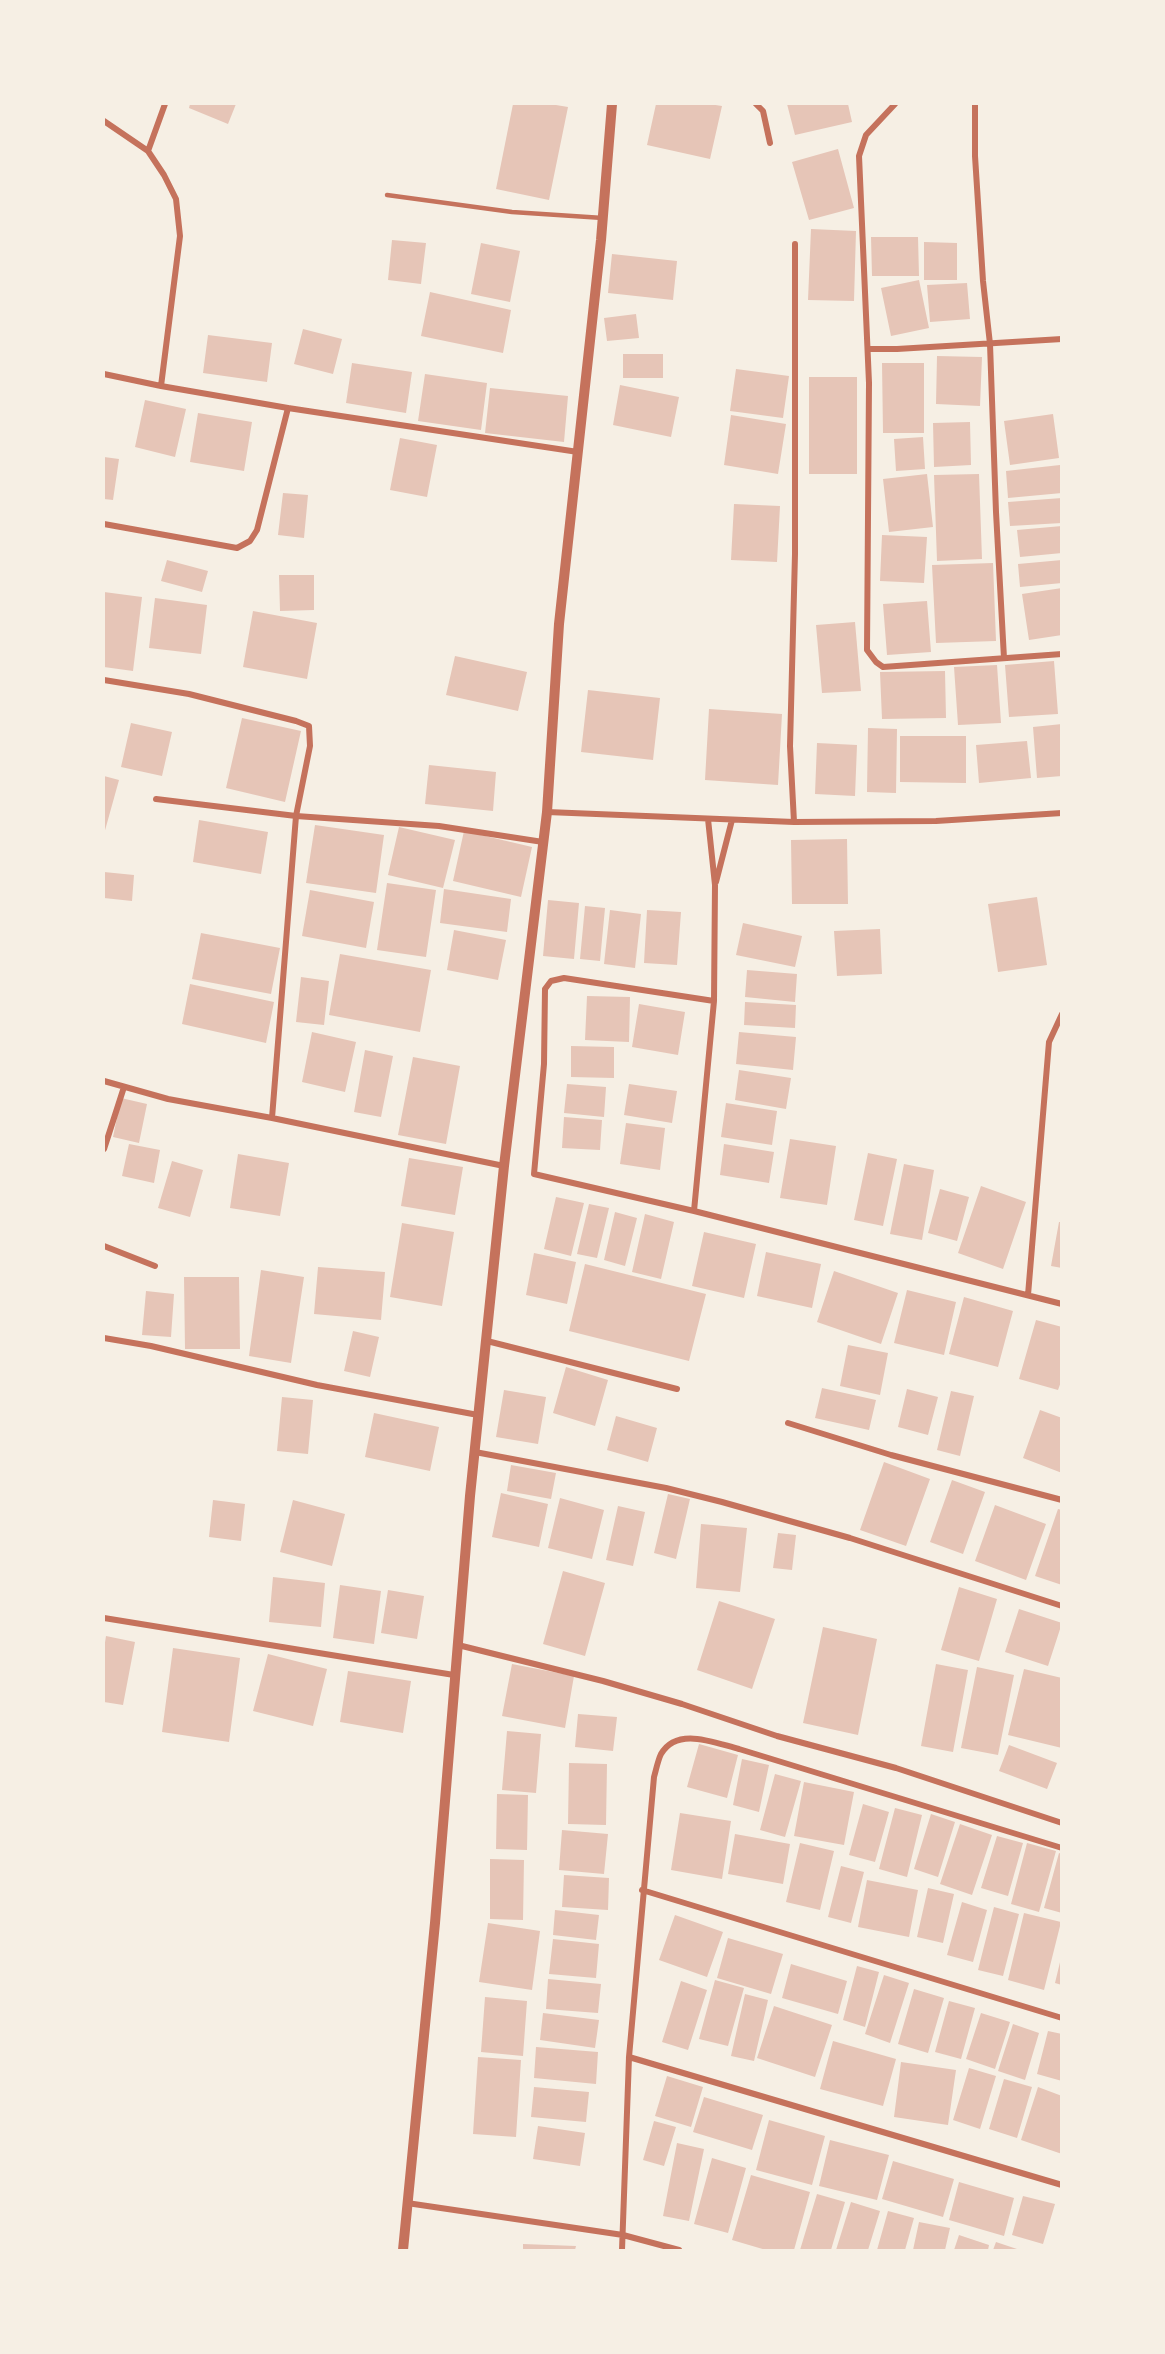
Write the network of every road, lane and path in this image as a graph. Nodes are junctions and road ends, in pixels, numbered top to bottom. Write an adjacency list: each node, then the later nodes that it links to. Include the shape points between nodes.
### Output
1 (165, 104): 8 (street)
2 (612, 104): 10 (street)
3 (756, 104): 7 (street, via 763,111)
4 (895, 104): 14 (street, via 866,135 859,156)
5 (975, 104): 13 (street, via 975,156)
6 (104, 121): 8 (street)
7 (770, 143)
8 (148, 151): 16 (street, via 176,199 180,236)
9 (387, 195): 10 (lane, via 512,212)
10 (603, 218): 18 (street)
11 (795, 244): 29 (street, via 795,554 790,746)
12 (1062, 339): 13 (street)
13 (990, 344): 14 (street); 21 (street)
14 (867, 349): 21 (street, via 867,650 883,668)
15 (104, 374): 16 (street)
16 (161, 386): 17 (street)
17 (288, 408): 18 (street); 19 (street, via 257,530 250,541 237,548)
18 (578, 452): 24 (street, via 559,624)
19 (104, 524)
20 (1062, 654): 21 (street)
21 (1004, 658)
22 (104, 680): 26 (street, via 189,694 309,726 310,746)
23 (156, 799): 26 (street)
24 (547, 812): 27 (street); 30 (street)
25 (1062, 813): 29 (street, via 936,821)
26 (296, 816): 30 (street, via 439,826); 36 (street)
27 (708, 819): 28 (street); 31 (street)
28 (732, 820): 29 (street); 31 (street)
29 (794, 822)
30 (543, 842): 38 (street)
31 (715, 885): 32 (street)
32 (714, 1000): 39 (street); 39 (street, via 564,978 551,981 545,989 544,1064 534,1174)
33 (1062, 1014): 42 (street, via 1049,1042)
34 (104, 1081): 35 (street)
35 (124, 1087): 36 (street); 37 (street)
36 (272, 1118): 38 (street)
37 (104, 1149)
38 (504, 1166): 45 (street)
39 (694, 1211): 42 (street)
40 (104, 1246): 41 (street)
41 (155, 1266)
42 (1028, 1295): 43 (street)
43 (1062, 1304)
44 (104, 1338): 47 (street, via 316,1385)
45 (487, 1341): 46 (street); 47 (street)
46 (678, 1389)
47 (478, 1415): 49 (street)
48 (788, 1423): 50 (street)
49 (475, 1452): 51 (street, via 722,1502 850,1538); 53 (street)
50 (1062, 1500)
51 (1062, 1606)
52 (104, 1618): 54 (street)
53 (458, 1645): 54 (street); 55 (street, via 682,1704)
54 (454, 1675): 61 (street, via 435,1923)
55 (1062, 1823)
56 (1062, 1848): 57 (street, via 693,1738 676,1740 661,1753 654,1777)
57 (642, 1890): 58 (street); 59 (street)
58 (1062, 2018)
59 (629, 2057): 60 (street); 62 (street)
60 (1062, 2185)
61 (407, 2203): 62 (street); 63 (street)
62 (624, 2235): 64 (street); 65 (street)
63 (403, 2250)
64 (622, 2250)
65 (679, 2250)

